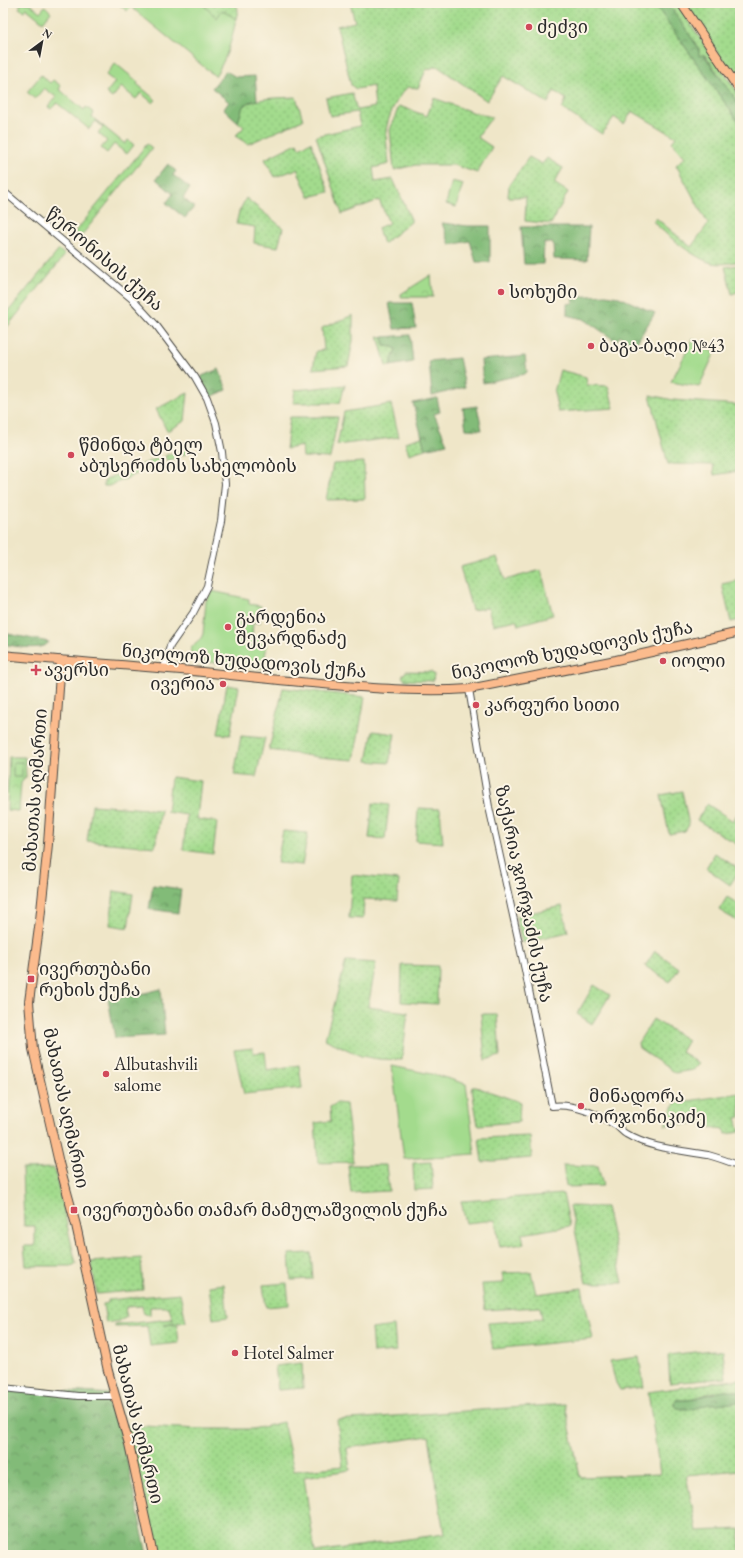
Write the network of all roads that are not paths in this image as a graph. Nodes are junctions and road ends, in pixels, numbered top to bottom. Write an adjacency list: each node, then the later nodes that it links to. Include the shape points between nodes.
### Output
1 (681, 3): 2 (main road)
2 (740, 91)
3 (3, 191): 7 (street, წერონისის ქუჩა, via 132,299 156,325 196,377 216,423 225,484 221,522 207,586 193,613 170,646)
4 (740, 632): 8 (main road, ნიკოლოზ ხუდადოვის ქუჩა)
5 (3, 655): 6 (main road, ნიკოლოზ ხუდადოვის ქუჩა)
6 (61, 660): 7 (main road, ნიკოლოზ ხუდადოვის ქუჩა); 11 (main road, მახათას აღმართი, via 47,851 29,1002 30,1021 35,1061)
7 (164, 668): 8 (main road, ნიკოლოზ ხუდადოვის ქუჩა, via 388,690)
8 (469, 689): 9 (street, ზაქარია ჯორჯაძის ქუჩა, via 489,807 552,1106 568,1106 600,1117 616,1125 626,1134 670,1150 710,1156)
9 (740, 1166)
10 (3, 1388): 11 (street, via 78,1396)
11 (115, 1396): 12 (main road, მახათას აღმართი)
12 (153, 1555)

